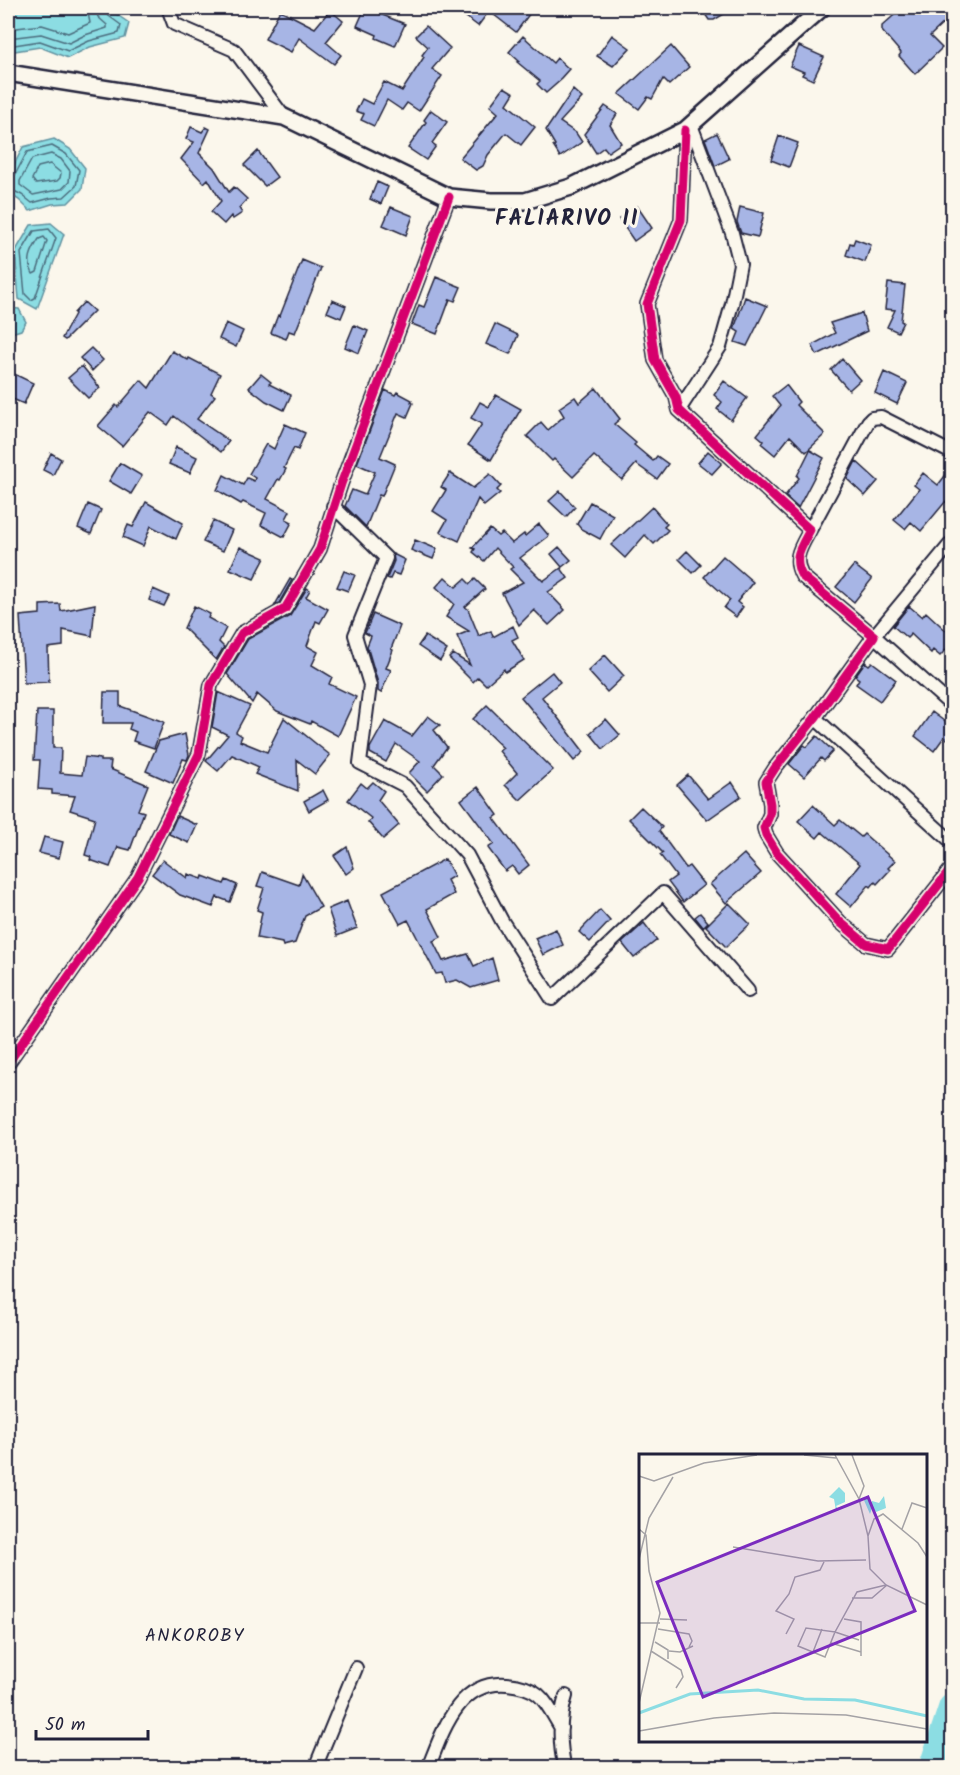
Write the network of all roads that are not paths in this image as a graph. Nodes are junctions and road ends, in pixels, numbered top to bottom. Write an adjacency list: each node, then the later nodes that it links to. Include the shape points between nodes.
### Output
1 (168, 8): 4 (street, via 174,24 234,50)
2 (822, 8): 5 (street)
3 (8, 73): 4 (street)
4 (284, 117): 6 (street)
5 (688, 127): 6 (street, via 571,187 525,201); 7 (street, via 681,220 647,304 655,360 676,396); 7 (street, via 732,233 740,264 720,347)
6 (449, 197): 9 (street)
7 (679, 410): 10 (street)
8 (952, 453): 10 (street, via 880,417 872,418)
9 (333, 506): 17 (street, via 386,558 355,635 370,685 360,763 405,786 467,855 502,921 552,999 663,893); 18 (street, via 320,549 285,609 242,633 211,685 199,754 138,877)
10 (810, 530): 12 (street, via 799,550 796,566 802,576)
11 (952, 542): 12 (street)
12 (874, 636): 13 (street); 14 (street)
13 (950, 698)
14 (815, 718): 15 (street); 16 (street, via 766,782 770,814 764,828 777,853 840,922 866,944 888,949)
15 (952, 842)
16 (952, 868)
17 (748, 991)
18 (8, 1063)
19 (356, 1668): 22 (street)
20 (566, 1696): 21 (street)
21 (561, 1728): 23 (street, via 538,1693 493,1683 468,1694 446,1723); 24 (street)
22 (315, 1767)
23 (428, 1767)
24 (565, 1767)

